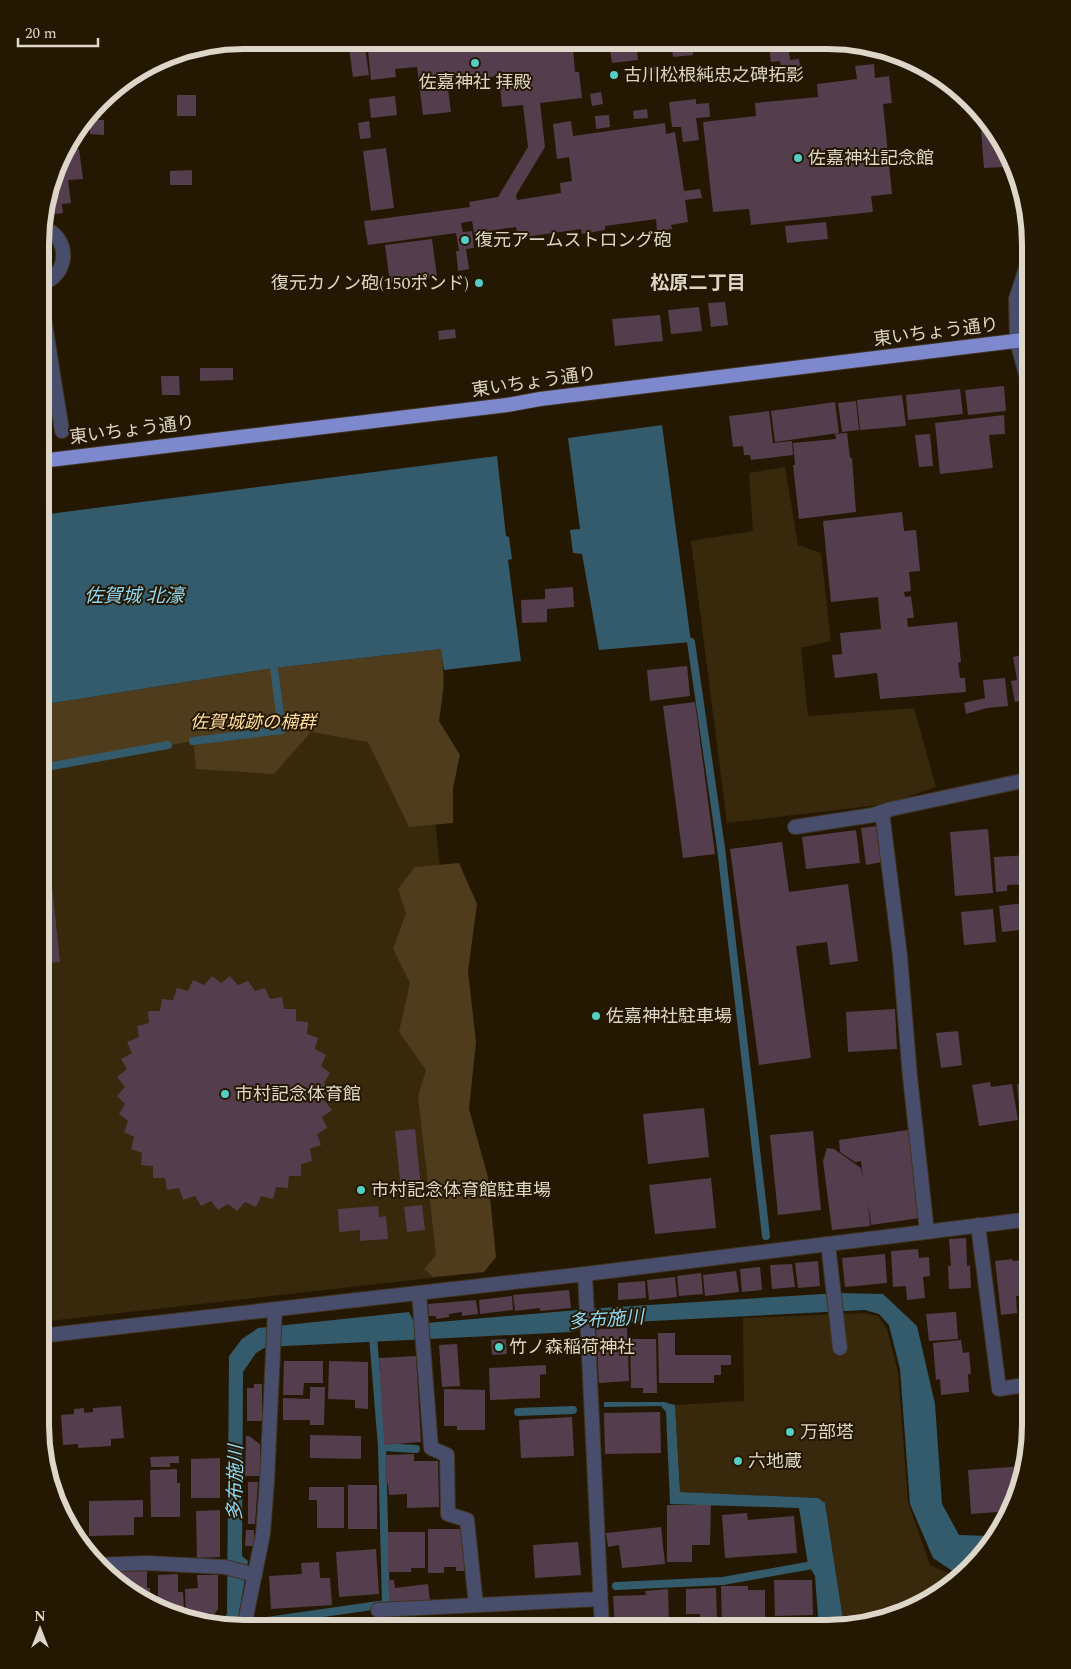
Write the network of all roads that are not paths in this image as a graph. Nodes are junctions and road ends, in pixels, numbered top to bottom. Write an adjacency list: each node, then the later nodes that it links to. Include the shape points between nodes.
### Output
1 (49, 231): 2 (street, via 58,237 64,255 58,273)
2 (49, 280)
3 (1022, 280): 5 (street, via 1016,298)
4 (1022, 340): 5 (highway, 東いちょう通り)
5 (1017, 341): 7 (street); 9 (highway, 東いちょう通り)
6 (49, 349): 8 (street)
7 (1022, 360)
8 (62, 431)
9 (49, 460)
10 (1022, 781): 11 (street)
11 (882, 812): 12 (street); 15 (street, via 900,956)
12 (795, 827)
13 (1022, 1220): 14 (street)
14 (978, 1225): 15 (street); 22 (street, via 1000,1389)
15 (927, 1232): 16 (street)
16 (828, 1244): 17 (street); 21 (street)
17 (586, 1274): 18 (street); 25 (street)
18 (419, 1293): 19 (street); 26 (street, via 430,1448 447,1455 448,1514 467,1520)
19 (274, 1316): 20 (street); 24 (street, via 263,1534)
20 (49, 1335)
21 (840, 1348)
22 (1022, 1385)
23 (108, 1565): 24 (street, via 225,1567)
24 (255, 1575): 28 (street)
25 (600, 1599): 26 (street); 29 (street)
26 (476, 1605): 27 (street)
27 (378, 1610)
28 (245, 1620)
29 (601, 1620)

